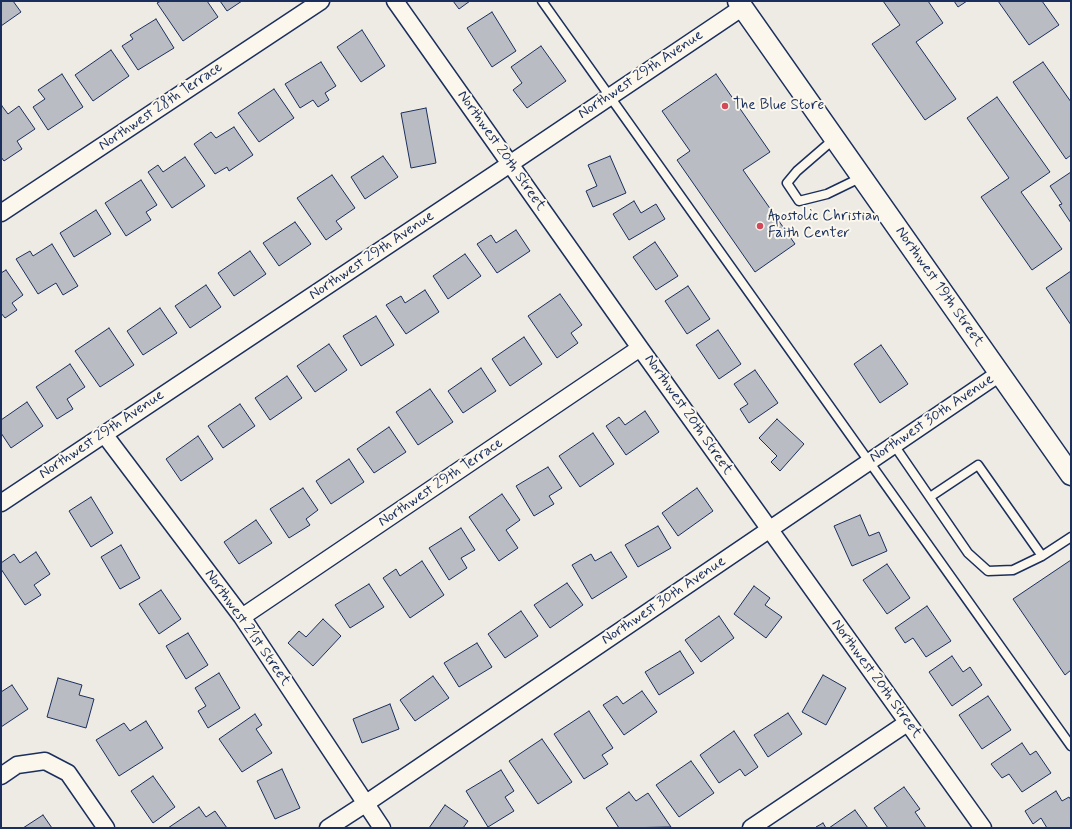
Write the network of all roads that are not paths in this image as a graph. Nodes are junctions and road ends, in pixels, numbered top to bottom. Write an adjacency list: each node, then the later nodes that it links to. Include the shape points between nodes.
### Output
1 (321, 1): 9 (street, Northwest 28th Terrace)
2 (395, 1): 7 (street, Northwest 20th Street)
3 (542, 1): 5 (lane)
4 (740, 4): 5 (street, Northwest 29th Avenue); 6 (street, Northwest 19th Street)
5 (610, 97): 7 (street, Northwest 29th Avenue); 14 (lane)
6 (835, 138): 8 (street, Northwest 19th Street); 8 (lane, via 787,183 799,201 827,194)
7 (510, 163): 10 (street, Northwest 20th Street); 12 (street, Northwest 29th Avenue)
8 (862, 177): 11 (street, Northwest 19th Street)
9 (1, 214)
10 (640, 348): 18 (street, Northwest 20th Street); 21 (street, Northwest 29th Terrace)
11 (1000, 373): 13 (street, Northwest 30th Avenue); 15 (street, Northwest 19th Street)
12 (104, 434): 17 (street, Northwest 29th Avenue); 21 (street, Northwest 21st Street)
13 (894, 445): 14 (street, Northwest 30th Avenue); 16 (lane)
14 (869, 462): 18 (street, Northwest 30th Avenue); 23 (lane)
15 (1071, 475)
16 (930, 497): 20 (lane, via 968,553 988,571 1013,570); 20 (lane, via 978,465)
17 (1, 503)
18 (770, 530): 22 (street, Northwest 20th Street); 25 (street, Northwest 30th Avenue)
19 (1071, 537): 20 (lane)
20 (1042, 556)
21 (242, 617): 25 (street, Northwest 21st Street)
22 (907, 723): 29 (street); 30 (street, Northwest 20th Street)
23 (1071, 746)
24 (1, 776): 26 (street, via 17,765 45,761 68,773)
25 (366, 804): 27 (street, Northwest 30th Avenue); 28 (street, Northwest 21st Street)
26 (106, 828)
27 (328, 828)
28 (382, 828)
29 (751, 828)
30 (983, 828)

